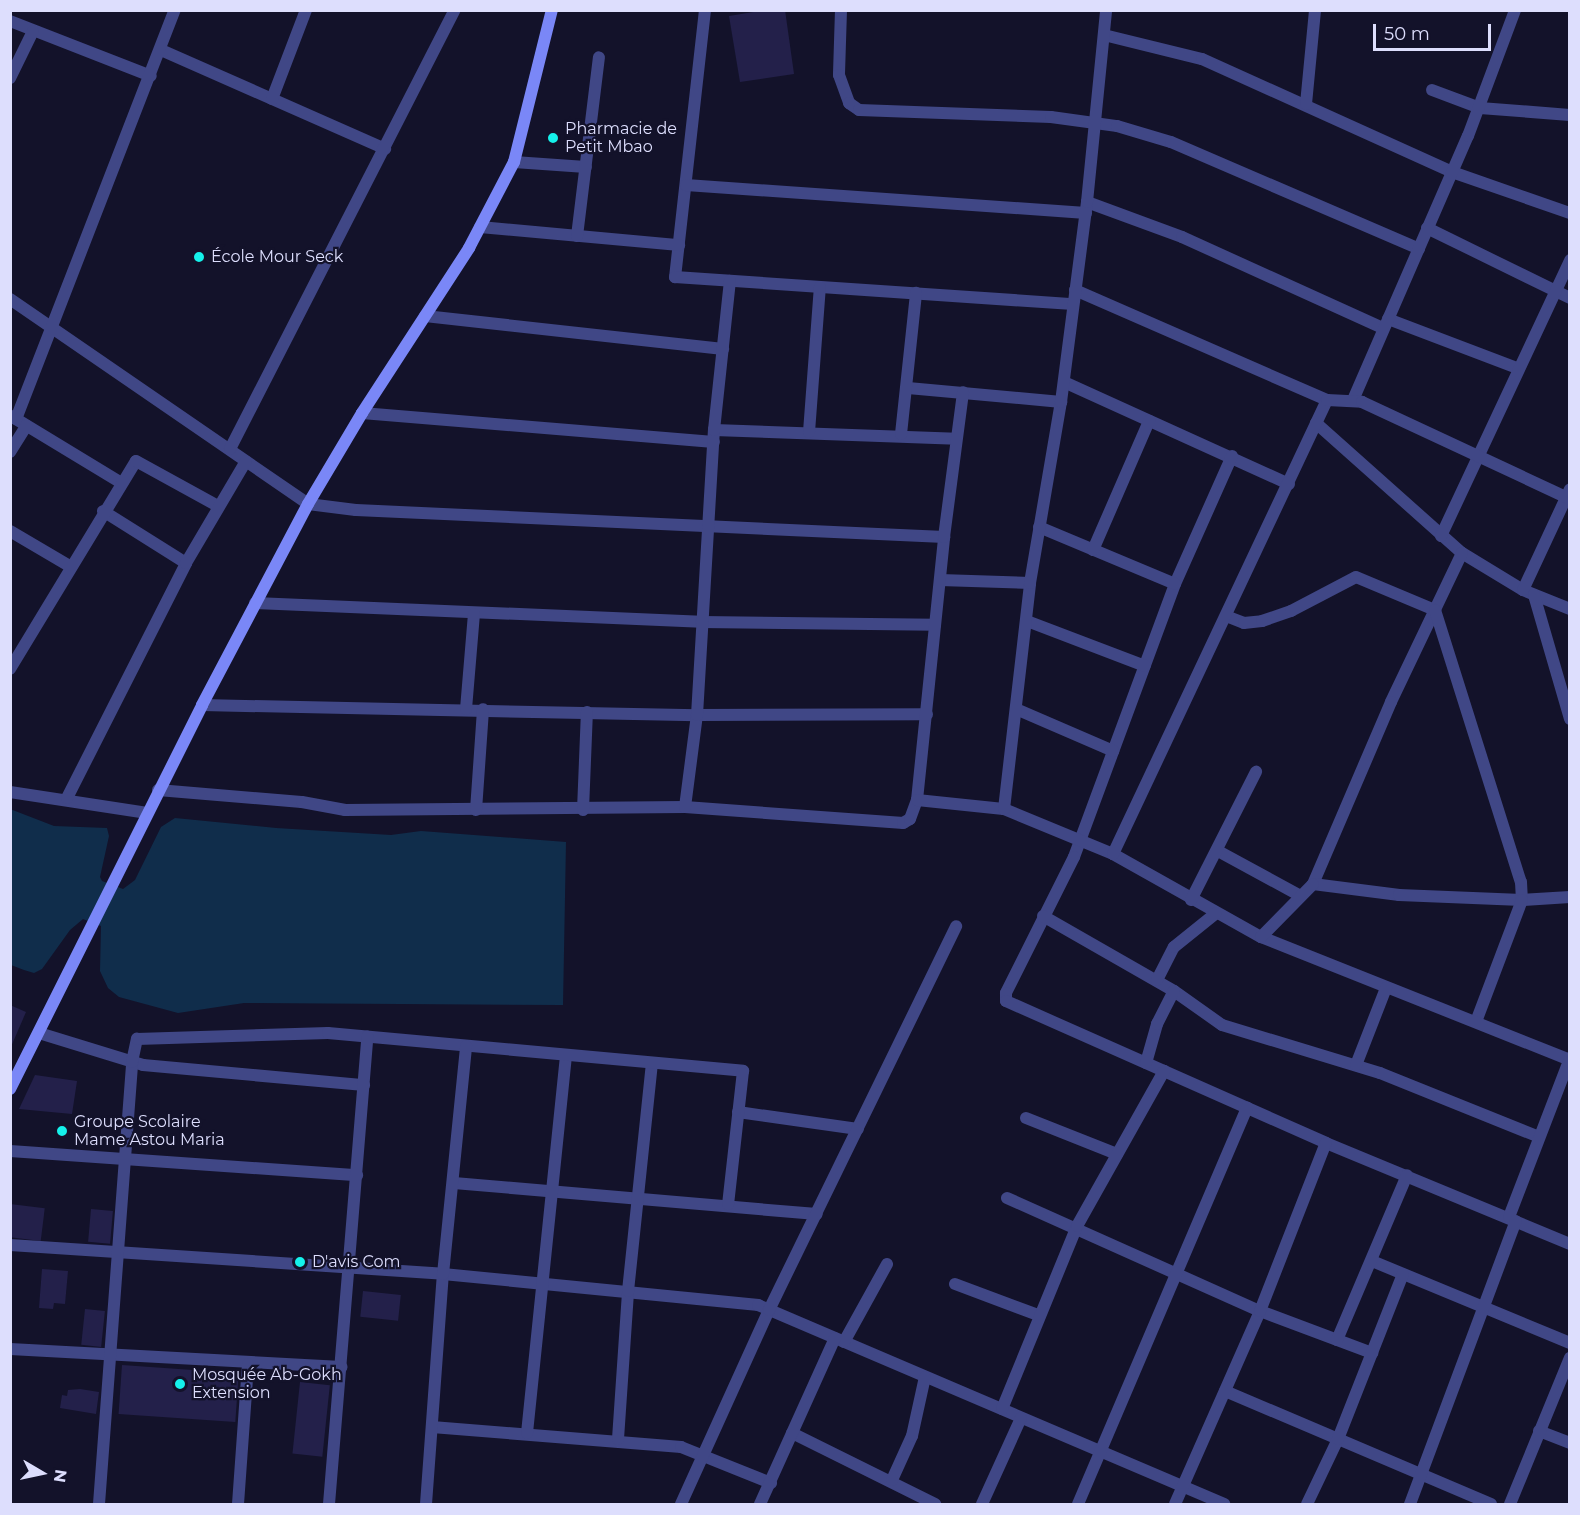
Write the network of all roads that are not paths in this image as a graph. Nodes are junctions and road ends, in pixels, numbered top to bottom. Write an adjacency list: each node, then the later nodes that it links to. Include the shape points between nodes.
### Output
1 (175, 10): 13 (street)
2 (306, 10): 18 (street)
3 (455, 10): 23 (street)
4 (552, 10): 24 (street)
5 (705, 10): 27 (street)
6 (840, 10): 22 (street, via 839,75 849,103 859,110 1052,117)
7 (1106, 10): 12 (street)
8 (1315, 10): 19 (street)
9 (1515, 10): 20 (street)
10 (10, 21): 11 (street)
11 (33, 31): 15 (street); 16 (street)
12 (1104, 35): 19 (street, via 1188,54); 22 (street)
13 (161, 50): 15 (street); 18 (street)
14 (600, 57): 25 (street)
15 (151, 76): 46 (street)
16 (10, 78)
17 (1432, 90): 20 (street)
18 (272, 99): 23 (street)
19 (1306, 104): 26 (street)
20 (1480, 108): 21 (street); 26 (street)
21 (1569, 115)
22 (1094, 124): 28 (street); 34 (street, via 1117,126 1171,142)
23 (385, 149): 63 (street)
24 (514, 162): 25 (street); 30 (street)
25 (586, 167): 32 (street)
26 (1452, 172): 29 (street); 31 (street)
27 (686, 185): 28 (street); 33 (street)
28 (1087, 208): 38 (street); 45 (street, via 1182,237)
29 (1569, 213)
30 (480, 227): 32 (street); 44 (street)
31 (1427, 228): 34 (street); 39 (street)
32 (577, 236): 33 (street)
33 (679, 245): 36 (street, via 675,277)
34 (1419, 249): 45 (street)
35 (1569, 260): 39 (street)
36 (730, 281): 37 (street); 47 (street)
37 (820, 287): 40 (street); 59 (street)
38 (1075, 290): 43 (street); 52 (street)
39 (1555, 291): 41 (street); 48 (street)
40 (916, 293): 43 (street); 50 (street)
41 (1569, 298)
42 (10, 299): 46 (street)
43 (1073, 304): 49 (street)
44 (425, 316): 47 (street); 55 (street)
45 (1386, 323): 48 (street); 53 (street)
46 (54, 328): 56 (street); 63 (street)
47 (723, 349): 61 (street)
48 (1518, 368): 66 (street)
49 (1064, 382): 54 (street); 57 (street)
50 (908, 388): 51 (street); 60 (street)
51 (963, 392): 54 (street); 62 (street)
52 (1327, 400): 53 (street); 58 (street)
53 (1353, 400): 66 (street)
54 (1061, 402): 74 (street)
55 (362, 413): 61 (street); 71 (street)
56 (18, 420): 64 (street); 68 (street)
57 (1149, 421): 65 (street); 79 (street)
58 (1316, 423): 69 (street); 77 (street)
59 (809, 432): 60 (street); 61 (street)
60 (901, 434): 62 (street)
61 (714, 436): 75 (street)
62 (956, 438): 78 (street)
63 (230, 449): 67 (street)
64 (10, 452)
65 (1232, 456): 69 (street); 85 (street)
66 (1476, 458): 70 (street); 77 (street)
67 (246, 461): 71 (street); 72 (street)
68 (120, 482): 72 (street, via 132,464 141,461); 73 (street)
69 (1289, 484): 91 (street)
70 (1568, 495): 86 (street)
71 (308, 504): 75 (street, via 356,510); 87 (street)
72 (218, 506): 81 (street)
73 (103, 511): 81 (street); 82 (street)
74 (1039, 527): 79 (street); 84 (street)
75 (708, 528): 78 (street); 92 (street)
76 (10, 531): 82 (street)
77 (1441, 536): 80 (street)
78 (944, 537): 83 (street)
79 (1093, 550): 85 (street)
80 (1462, 554): 86 (street); 89 (street)
81 (186, 563): 109 (street)
82 (71, 567): 96 (street)
83 (940, 580): 84 (street); 94 (street)
84 (1030, 583): 93 (street)
85 (1174, 584): 95 (street)
86 (1529, 592): 88 (street); 104 (street)
87 (255, 603): 90 (street); 97 (street)
88 (1569, 609)
89 (1435, 610): 91 (street, via 1356,577 1291,611 1262,621 1244,623); 119 (street); 123 (street, via 1508,837)
90 (474, 614): 92 (street); 98 (street)
91 (1226, 616): 118 (street)
92 (701, 621): 94 (street); 103 (street)
93 (1027, 621): 95 (street); 100 (street)
94 (935, 625): 102 (street)
95 (1145, 666): 105 (street)
96 (10, 669)
97 (202, 705): 98 (street); 107 (street)
98 (466, 709): 99 (street)
99 (483, 709): 101 (street); 113 (street)
100 (1017, 709): 105 (street); 112 (street)
101 (587, 712): 103 (street); 114 (street)
102 (927, 714): 103 (street); 110 (street)
103 (697, 715): 111 (street)
104 (1569, 719)
105 (1113, 751): 116 (street)
106 (1256, 772): 117 (street)
107 (158, 790): 113 (street, via 302,802 345,810); 115 (street)
108 (10, 792): 109 (street)
109 (67, 798): 115 (street)
110 (917, 800): 111 (street, via 910,819 903,823); 112 (street)
111 (685, 807): 114 (street)
112 (1004, 809): 116 (street)
113 (476, 810): 114 (street)
114 (583, 810)
115 (147, 813): 132 (street)
116 (1080, 841): 118 (street); 125 (street)
117 (1218, 851): 120 (street); 122 (street)
118 (1113, 855): 122 (street)
119 (1314, 884): 120 (street); 123 (street, via 1400,895)
120 (1299, 895): 127 (street)
121 (1569, 897): 123 (street)
122 (1191, 900): 124 (street)
123 (1522, 900): 131 (street)
124 (1215, 914): 127 (street); 128 (street, via 1174,947)
125 (1043, 916): 128 (street); 139 (street, via 1006,993 1006,1002)
126 (956, 926): 147 (street)
127 (1261, 937): 129 (street)
128 (1157, 980): 130 (street)
129 (1386, 988): 131 (street); 140 (street)
130 (1174, 991): 139 (street, via 1157,1024); 140 (street, via 1222,1025)
131 (1476, 1022): 136 (street)
132 (39, 1033): 137 (street); 143 (street)
133 (368, 1037): 134 (street); 137 (street, via 308,1033 140,1038 135,1040); 142 (street)
134 (466, 1046): 135 (street); 155 (street)
135 (566, 1056): 138 (street); 156 (street)
136 (1569, 1059): 148 (street)
137 (132, 1062): 142 (street); 152 (street)
138 (652, 1063): 145 (street, via 743,1071); 158 (street)
139 (1146, 1063): 141 (street)
140 (1356, 1065): 148 (street)
141 (1164, 1071): 144 (street); 151 (street)
142 (364, 1085): 153 (street)
143 (10, 1089)
144 (1247, 1107): 149 (street); 171 (street)
145 (738, 1112): 147 (street); 159 (street)
146 (1026, 1118): 151 (street)
147 (858, 1129): 160 (street)
148 (1539, 1137): 161 (street)
149 (1326, 1143): 154 (street); 177 (street)
150 (10, 1150): 152 (street)
151 (1116, 1154): 162 (street)
152 (125, 1157): 153 (street); 165 (street)
153 (357, 1175): 168 (street)
154 (1407, 1175): 161 (street); 166 (street)
155 (454, 1183): 156 (street); 169 (street)
156 (549, 1192): 158 (street); 172 (street)
157 (1007, 1197): 162 (street)
158 (639, 1199): 159 (street); 174 (street)
159 (728, 1204): 160 (street)
160 (818, 1214): 176 (street)
161 (1512, 1219): 163 (street); 175 (street)
162 (1077, 1226): 171 (street); 178 (street)
163 (1569, 1244)
164 (10, 1245): 165 (street)
165 (118, 1253): 168 (street); 184 (street)
166 (1372, 1261): 170 (street); 180 (street)
167 (888, 1263): 179 (street)
168 (350, 1268): 169 (street); 187 (street)
169 (443, 1274): 172 (street); 192 (street)
170 (1403, 1274): 175 (street); 183 (street)
171 (1178, 1276): 177 (street); 199 (street)
172 (540, 1283): 174 (street); 194 (street)
173 (955, 1284): 178 (street)
174 (628, 1291): 176 (street, via 743,1302); 196 (street)
175 (1486, 1306): 181 (street); 201 (street)
176 (769, 1310): 179 (street); 200 (street)
177 (1260, 1311): 180 (street); 189 (street)
178 (1038, 1315): 190 (street)
179 (840, 1340): 188 (street); 195 (street)
180 (1337, 1340): 183 (street)
181 (1569, 1343)
182 (10, 1349): 184 (street)
183 (1372, 1353): 197 (street)
184 (111, 1357): 186 (street); 205 (street)
185 (1569, 1358): 193 (street)
186 (248, 1364): 187 (street); 206 (street)
187 (342, 1367): 207 (street)
188 (925, 1377): 190 (street); 202 (street, via 912,1436)
189 (1225, 1391): 197 (street); 204 (street)
190 (1002, 1409): 191 (street)
191 (1021, 1418): 199 (street); 212 (street)
192 (432, 1427): 194 (street); 208 (street)
193 (1539, 1431): 198 (street); 219 (street)
194 (527, 1433): 196 (street)
195 (792, 1433): 202 (street); 203 (street)
196 (618, 1439): 200 (street, via 681,1447)
197 (1338, 1439): 201 (street); 216 (street)
198 (1569, 1443)
199 (1101, 1452): 204 (street); 213 (street)
200 (702, 1456): 203 (street); 209 (street)
201 (1420, 1473): 217 (street); 218 (street)
202 (892, 1480): 211 (street)
203 (771, 1483): 210 (street)
204 (1183, 1487): 214 (street); 215 (street)
205 (99, 1504)
206 (238, 1504)
207 (329, 1504)
208 (426, 1504)
209 (681, 1504)
210 (760, 1504)
211 (935, 1504)
212 (982, 1504)
213 (1078, 1504)
214 (1175, 1504)
215 (1224, 1504)
216 (1307, 1504)
217 (1410, 1504)
218 (1491, 1504)
219 (1510, 1504)

